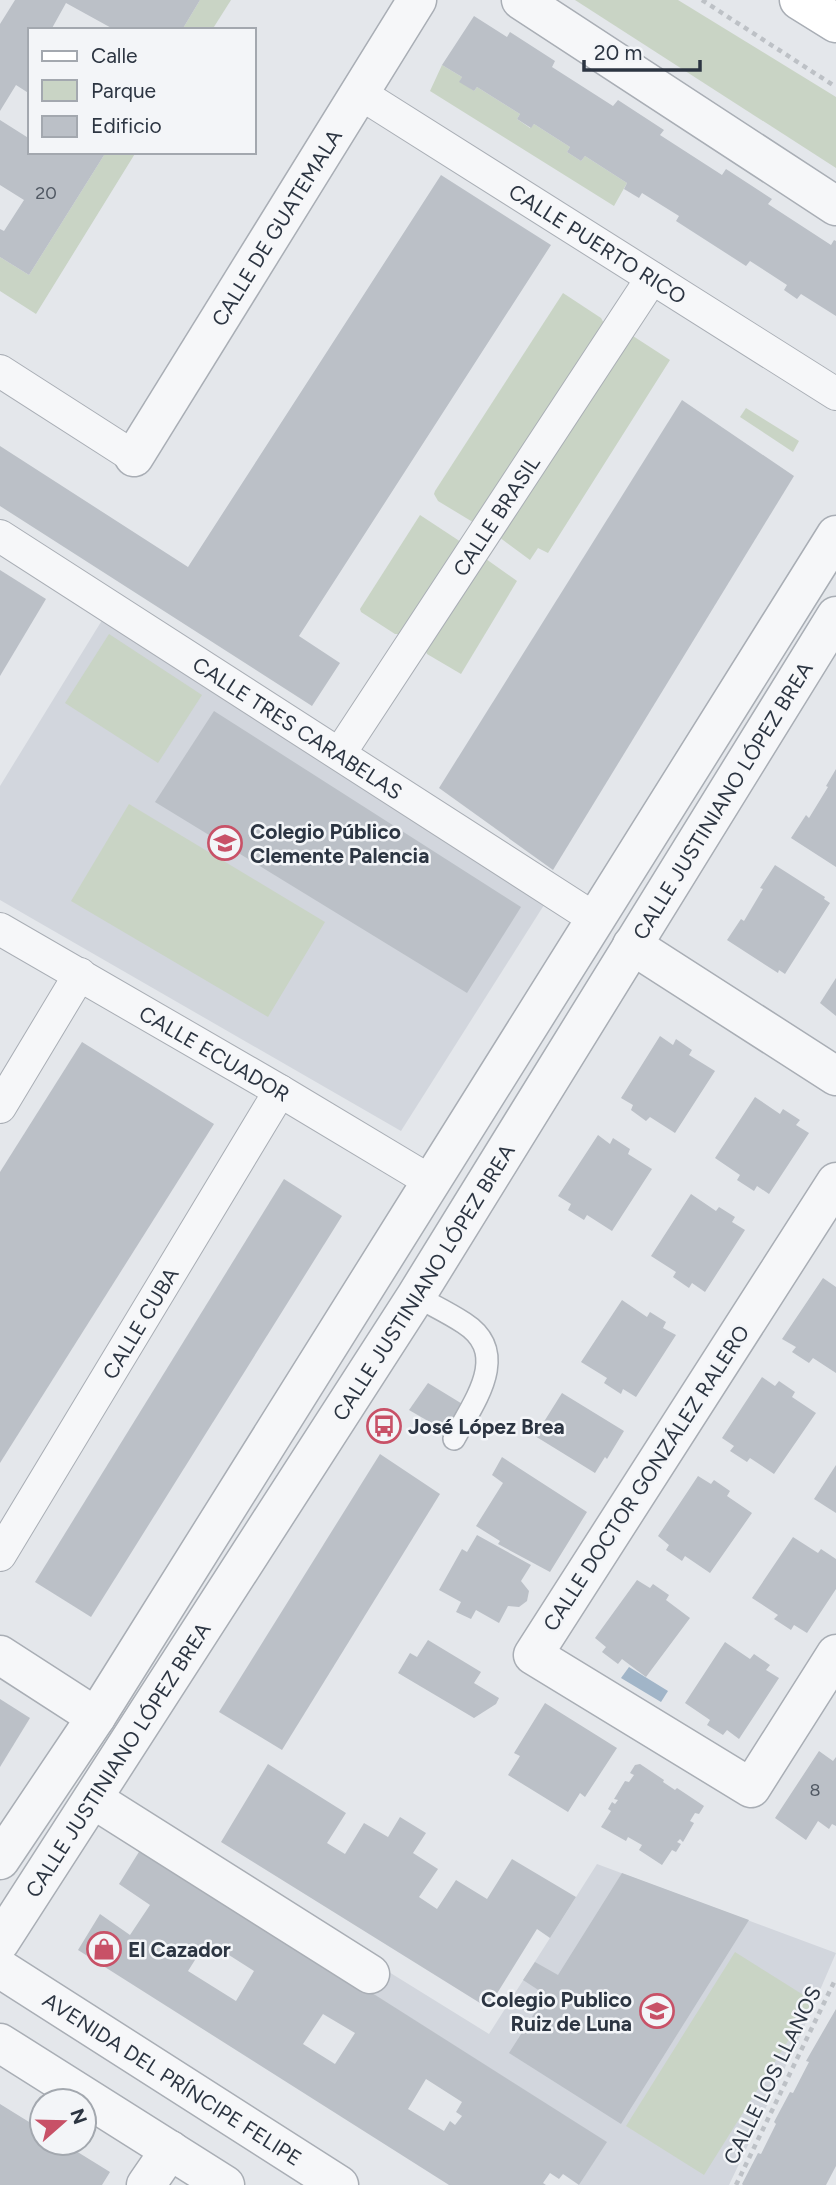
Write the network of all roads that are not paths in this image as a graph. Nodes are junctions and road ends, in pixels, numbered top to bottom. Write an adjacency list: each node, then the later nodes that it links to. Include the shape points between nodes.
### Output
1 (417, 0): 5 (street, CALLE DE GUATEMALA)
2 (521, 0): 6 (street)
3 (799, 0): 4 (main road)
4 (836, 23)
5 (360, 94): 7 (street, CALLE PUERTO RICO); 10 (street, CALLE DE GUATEMALA)
6 (836, 206)
7 (652, 278): 9 (street, CALLE PUERTO RICO); 14 (street, CALLE BRASIL)
8 (0, 371): 10 (street)
9 (836, 394)
10 (134, 457)
11 (836, 535): 15 (street, CALLE JUSTINIANO LÓPEZ BREA)
12 (0, 536): 14 (street, CALLE TRES CARABELAS)
13 (836, 616): 17 (street, CALLE JUSTINIANO LÓPEZ BREA)
14 (340, 753): 15 (street, CALLE TRES CARABELAS)
15 (594, 919): 22 (street, CALLE JUSTINIANO LÓPEZ BREA)
16 (0, 929): 18 (street, CALLE ECUADOR)
17 (632, 945): 19 (street); 24 (street, CALLE JUSTINIANO LÓPEZ BREA)
18 (80, 974): 20 (street, CALLE ECUADOR); 21 (street)
19 (836, 1076)
20 (280, 1091): 22 (street, CALLE ECUADOR); 26 (street, CALLE CUBA)
21 (0, 1107)
22 (430, 1181): 29 (street, CALLE JUSTINIANO LÓPEZ BREA)
23 (836, 1182): 27 (street, CALLE DOCTOR GONZÁLEZ RALERO, via 533,1656 751,1788)
24 (416, 1296): 25 (lane, via 476,1332 487,1356 485,1380); 30 (street, CALLE JUSTINIANO LÓPEZ BREA)
25 (454, 1439)
26 (0, 1555)
27 (836, 1654)
28 (0, 1655): 29 (street)
29 (96, 1717): 31 (street, CALLE JUSTINIANO LÓPEZ BREA)
30 (93, 1799): 32 (street, CALLE JUSTINIANO LÓPEZ BREA); 33 (street)
31 (0, 1860)
32 (1, 1968): 38 (street, AVENIDA DEL PRÍNCIPE FELIPE)
33 (370, 1975)
34 (0, 2043): 35 (street)
35 (170, 2150): 36 (street); 37 (street)
36 (146, 2185)
37 (225, 2185)
38 (339, 2185)

